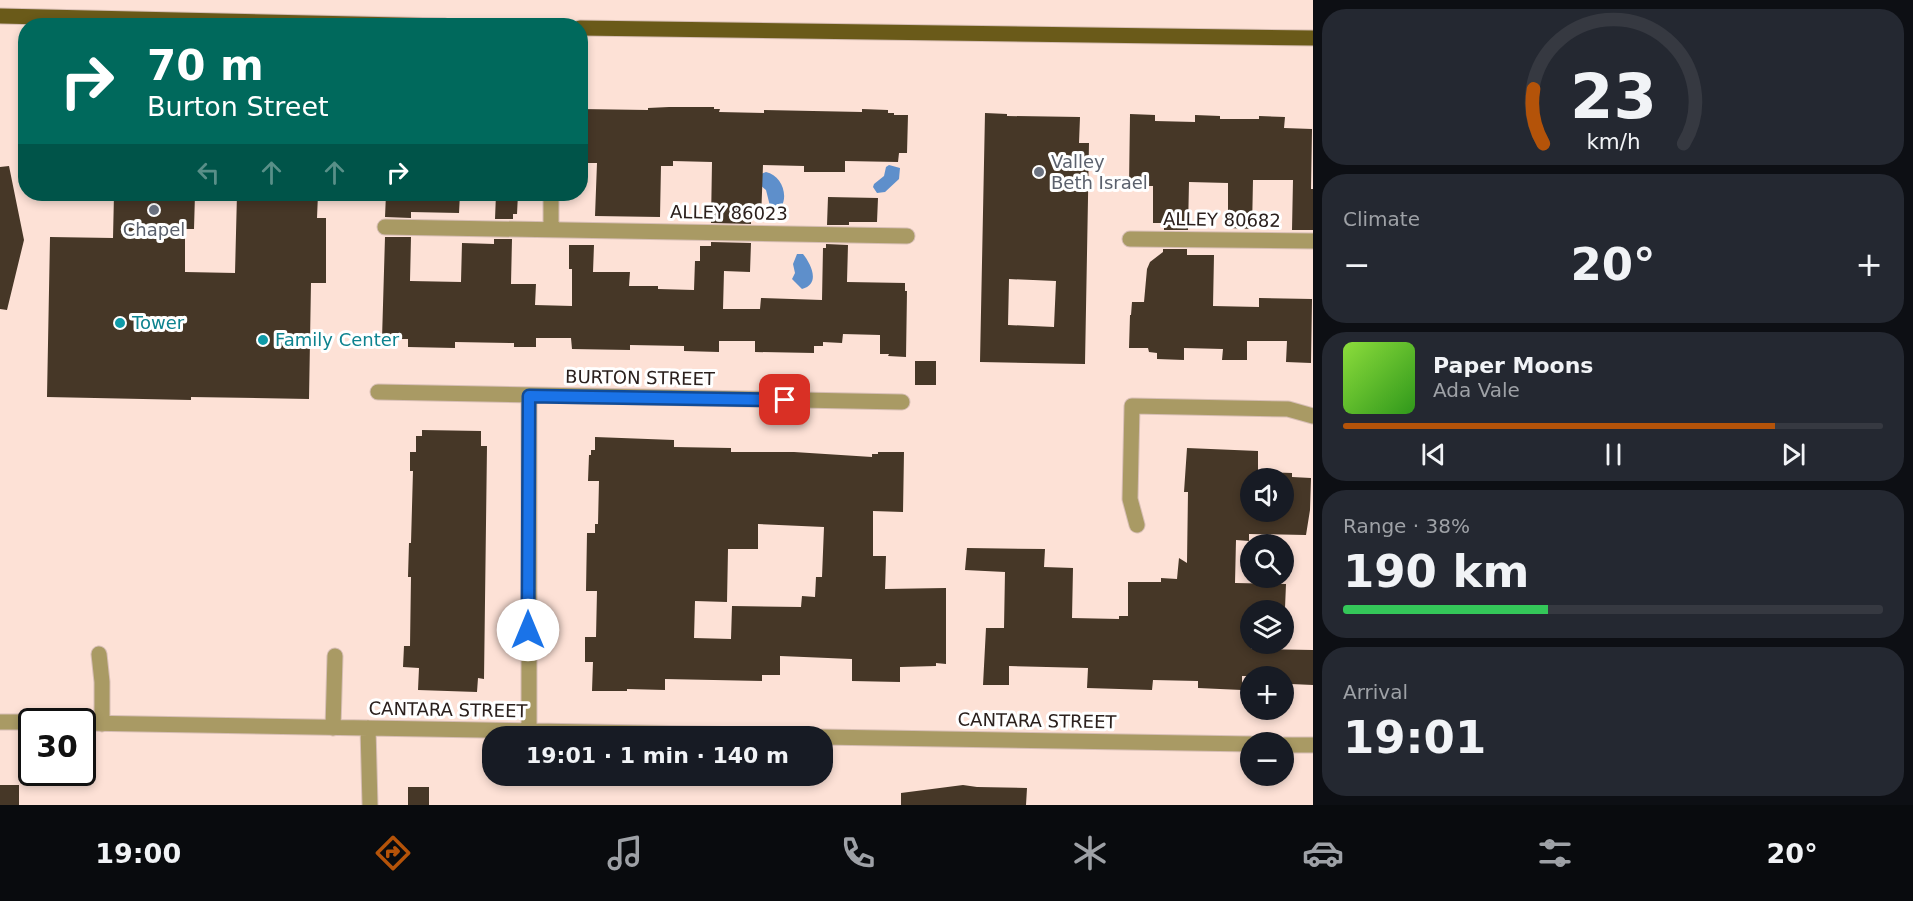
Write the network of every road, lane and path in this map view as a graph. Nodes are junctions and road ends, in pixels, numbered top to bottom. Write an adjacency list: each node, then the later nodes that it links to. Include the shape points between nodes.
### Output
1 (0, 16): 2 (main road)
2 (89, 18)
3 (588, 28): 4 (main road)
4 (1313, 38)
5 (551, 201): 7 (street)
6 (385, 227): 7 (street, ALLEY 86023)
7 (551, 230): 8 (street, ALLEY 86023)
8 (907, 236)
9 (1130, 239): 10 (street, ALLEY 80682)
10 (1313, 241)
11 (378, 392): 12 (street, BURTON STREET)
12 (529, 396): 13 (street, BURTON STREET); 22 (street)
13 (902, 402)
14 (1313, 416): 15 (street, via 1288,409 1132,406 1130,499)
15 (1137, 525)
16 (99, 654): 21 (street)
17 (335, 656): 23 (street)
18 (0, 722): 19 (street)
19 (18, 723)
20 (96, 724): 21 (street, CANTARA STREET)
21 (102, 724): 23 (street, CANTARA STREET)
22 (529, 726)
23 (333, 728): 24 (street, CANTARA STREET)
24 (368, 728): 25 (street, CANTARA STREET); 30 (street)
25 (482, 731)
26 (833, 737): 27 (street, CANTARA STREET)
27 (1240, 744)
28 (1294, 745): 29 (street)
29 (1313, 745)
30 (370, 805)

